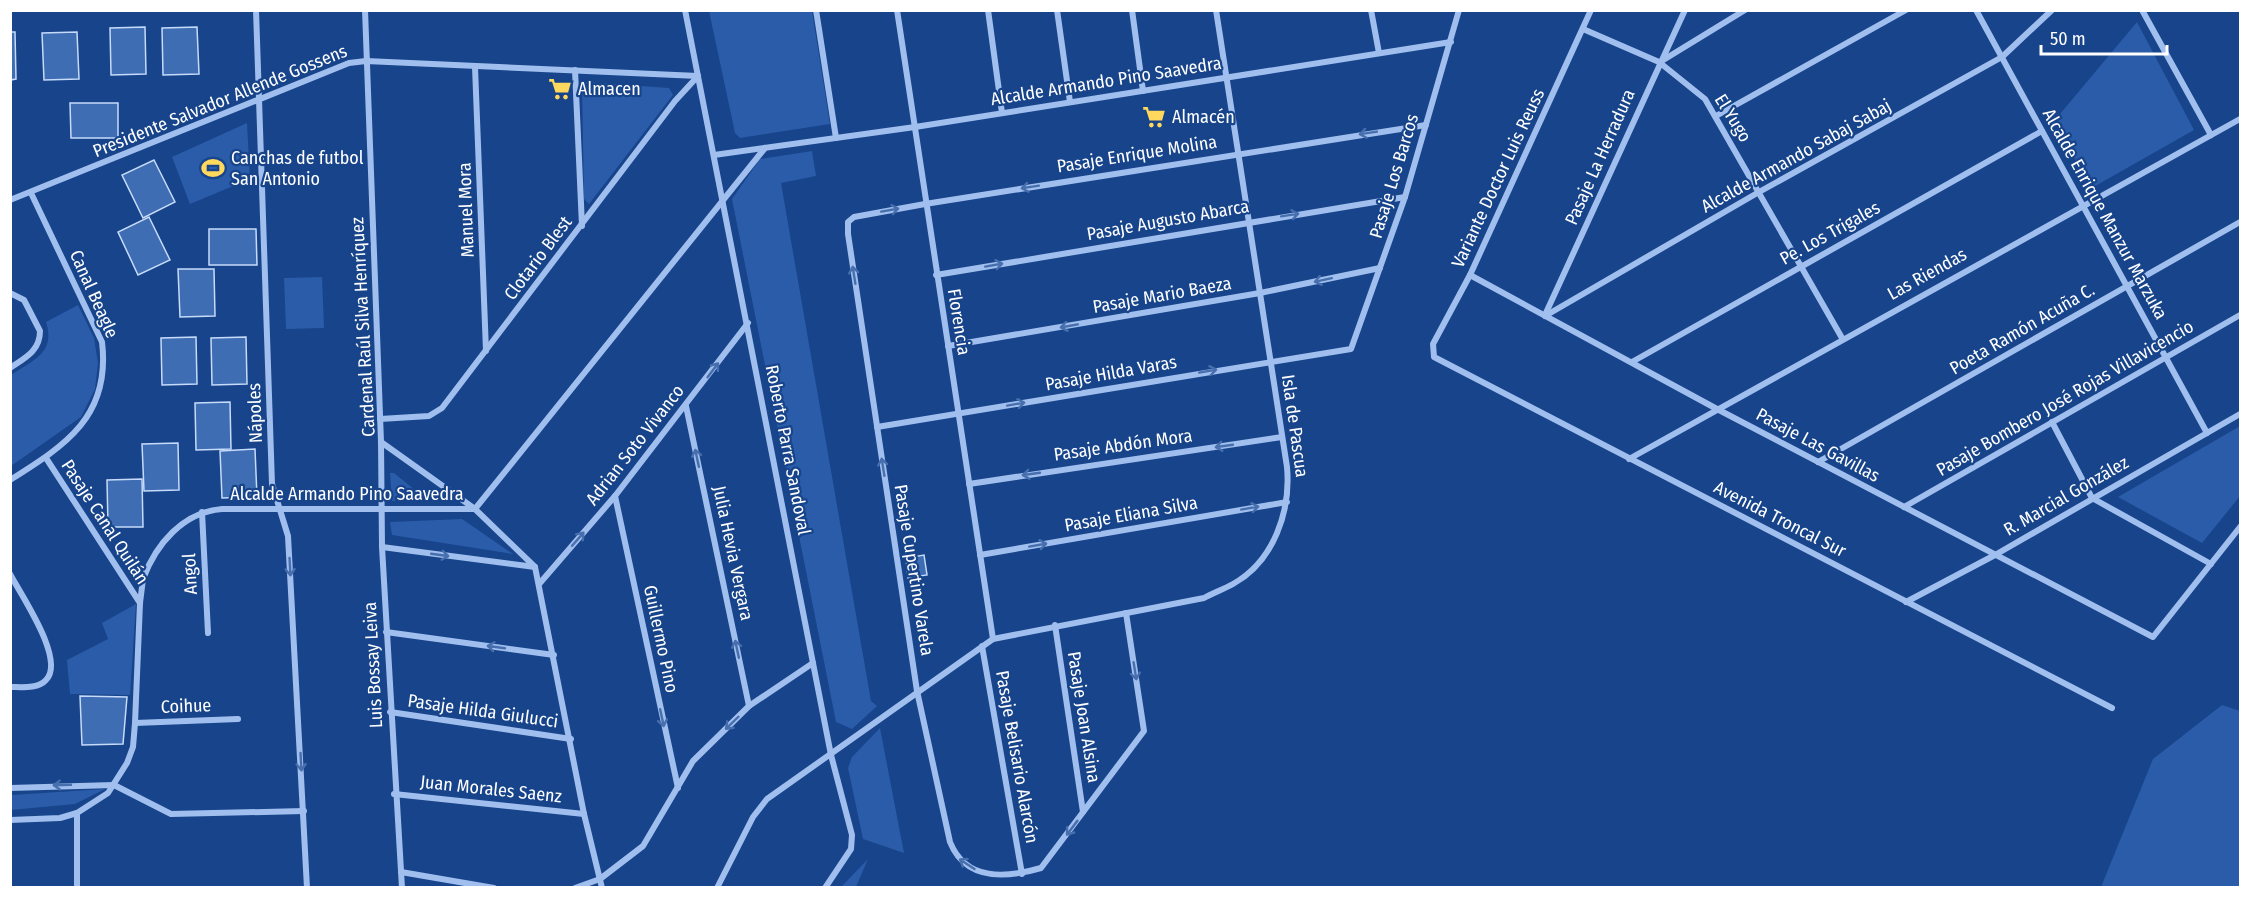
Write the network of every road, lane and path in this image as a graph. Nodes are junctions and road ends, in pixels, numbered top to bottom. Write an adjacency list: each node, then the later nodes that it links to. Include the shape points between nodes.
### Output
1 (256, 10): 30 (street, Nápoles)
2 (365, 10): 23 (street, Cardenal Raúl Silva Henríquez)
3 (685, 10): 27 (street, Roberto Parra Sandoval)
4 (816, 10): 39 (street)
5 (897, 10): 36 (street, Florencia)
6 (988, 10): 32 (street)
7 (1057, 10): 31 (street)
8 (1132, 10): 29 (street)
9 (1216, 10): 28 (street, Isla de Pascua)
10 (1371, 10): 21 (street)
11 (1459, 10): 20 (street, Pasaje Los Barcos)
12 (1591, 10): 19 (street, Variante Doctor Luis Reuss)
13 (1685, 10): 24 (street, Pasaje La Herradura)
14 (1745, 10): 24 (street)
15 (1906, 10): 33 (street)
16 (1976, 10): 22 (street, Alcalde Enrique Manzur Marzuka)
17 (2052, 10): 22 (street, Alcalde Armando Sabaj Sabaj)
18 (2142, 10): 38 (street)
19 (1583, 29): 24 (street, El Yugo); 57 (street, Variante Doctor Luis Reuss)
20 (1451, 42): 21 (street, Alcalde Armando Pino Saavedra); 35 (street, Pasaje Los Barcos)
21 (1379, 53): 28 (street, Alcalde Armando Pino Saavedra)
22 (2002, 57): 37 (street, Alcalde Enrique Manzur Marzuka); 43 (street, Alcalde Armando Sabaj Sabaj)
23 (366, 61): 25 (street, Presidente Salvador Allende Gossens); 30 (street, Presidente Salvador Allende Gossens, via 349,63); 77 (street, Cardenal Raúl Silva Henríquez)
24 (1659, 62): 33 (street, El Yugo, via 1697,91); 62 (street, Pasaje La Herradura)
25 (475, 67): 26 (street, Presidente Salvador Allende Gossens); 67 (street, Manuel Mora)
26 (575, 70): 27 (street, Presidente Salvador Allende Gossens); 53 (street)
27 (698, 76): 42 (street, Roberto Parra Sandoval); 53 (street, Clotario Blest, via 675,101)
28 (1226, 77): 29 (street, Alcalde Armando Pino Saavedra); 41 (street, Isla de Pascua)
29 (1143, 91): 31 (street, Alcalde Armando Pino Saavedra)
30 (259, 100): 44 (street, Presidente Salvador Allende Gossens); 93 (street, Nápoles, via 272,484)
31 (1070, 102): 32 (street, Alcalde Armando Pino Saavedra)
32 (1002, 113): 36 (street, Alcalde Armando Pino Saavedra)
33 (1716, 116): 43 (street, El Yugo)
34 (2241, 119): 38 (street, Las Riendas)
35 (1426, 125): 41 (street, Pasaje Enrique Molina, one-way to 41); 45 (street, Pasaje Los Barcos)
36 (915, 127): 39 (street, Alcalde Armando Pino Saavedra); 48 (street, Florencia)
37 (2042, 131): 49 (street, Alcalde Enrique Manzur Marzuka); 54 (street, Pe. Los Trigales)
38 (2211, 135): 49 (street, Las Riendas)
39 (836, 138): 40 (street, Alcalde Armando Pino Saavedra)
40 (765, 148): 42 (street, Alcalde Armando Pino Saavedra); 46 (street, Alcalde Armando Pino Saavedra)
41 (1238, 153): 48 (street, Pasaje Enrique Molina, one-way to 48); 51 (street, Isla de Pascua)
42 (714, 155): 46 (street, Roberto Parra Sandoval)
43 (1760, 192): 54 (street, El Yugo); 62 (street, Alcalde Armando Sabaj Sabaj)
44 (31, 194): 47 (street, Presidente Salvador Allende Gossens); 83 (street, Canal Beagle, via 102,342 103,353 100,386 86,420)
45 (1405, 197): 51 (street, Pasaje Augusto Abarca, one-way to 45); 55 (street, Pasaje Los Barcos)
46 (723, 198): 63 (street, Roberto Parra Sandoval); 92 (street, Alcalde Armando Pino Saavedra)
47 (10, 200)
48 (925, 204): 50 (street, Pasaje Enrique Molina, one-way to 48); 56 (street, Florencia)
49 (2083, 204): 58 (street, Alcalde Enrique Manzur Marzuka); 64 (street, Las Riendas)
50 (854, 217): 79 (street, Pasaje Cupertino Varela, one-way to 50, via 848,234 848,222)
51 (1249, 221): 56 (street, Pasaje Augusto Abarca, one-way to 51); 60 (street, Isla de Pascua)
52 (2241, 222): 58 (street, Poeta Ramón Acuña C.)
53 (582, 227): 67 (street, Clotario Blest)
54 (1801, 267): 64 (street, El Yugo); 71 (street, Pe. Los Trigales)
55 (1380, 268): 60 (street, Pasaje Mario Baeza, one-way to 60); 66 (street, Pasaje Los Barcos)
56 (936, 275): 65 (street, Florencia)
57 (1470, 275): 62 (street, Pasaje Las Gavillas); 68 (street, Variante Doctor Luis Reuss, via 1433,344)
58 (2127, 286): 69 (street, Alcalde Enrique Manzur Marzuka); 85 (street, Poeta Ramón Acuña C.)
59 (10, 293): 72 (street, via 24,300 40,336 33,352)
60 (1260, 293): 65 (street, Pasaje Mario Baeza, one-way to 65); 70 (street, Isla de Pascua)
61 (2241, 315): 69 (street, Pasaje Bombero José Rojas Villavicencio)
62 (1545, 316): 71 (street, Pasaje Las Gavillas)
63 (748, 323): 73 (street, Adrian Soto Vivanco, one-way to 63); 115 (street, Roberto Parra Sandoval)
64 (1842, 338): 74 (street, Las Riendas)
65 (948, 346): 75 (street, Florencia)
66 (1351, 349): 70 (street, Pasaje Hilda Varas)
67 (486, 351): 77 (street, Clotario Blest, via 438,412)
68 (1434, 357): 84 (street, Avenida Troncal Sur)
69 (2166, 358): 78 (street, Pasaje Bombero José Rojas Villavicencio); 80 (street, Alcalde Enrique Manzur Marzuka)
70 (1270, 361): 75 (street, Pasaje Hilda Varas, one-way to 70); 81 (street, Isla de Pascua)
71 (1632, 362): 74 (street, Pasaje Las Gavillas)
72 (10, 368)
73 (687, 406): 88 (street, Adrian Soto Vivanco); 118 (street, Julia Hevia Vergara, one-way to 73)
74 (1718, 409): 84 (street, Las Riendas); 85 (street, Pasaje Las Gavillas)
75 (958, 414): 79 (street, Pasaje Hilda Varas); 87 (street, Florencia)
76 (2241, 414): 80 (street, R. Marcial González)
77 (380, 419): 82 (street, Cardenal Raúl Silva Henríquez)
78 (2052, 422): 89 (street); 91 (street, Pasaje Bombero José Rojas Villavicencio)
79 (877, 427): 117 (street, Pasaje Cupertino Varela, one-way to 79)
80 (2206, 433): 89 (street, R. Marcial González)
81 (1282, 437): 87 (street, Pasaje Abdón Mora, one-way to 87); 90 (street, Isla de Pascua, via 1289,486)
82 (381, 441): 92 (street, Cardenal Raúl Silva Henríquez); 94 (street, Luis Bossay Leiva)
83 (46, 458): 86 (street, Canal Beagle); 107 (street, Pasaje Canal Quilán)
84 (1629, 459): 106 (street, Avenida Troncal Sur)
85 (1818, 462): 91 (street, Pasaje Las Gavillas)
86 (10, 480)
87 (969, 484): 98 (street, Florencia)
88 (615, 496): 103 (street, Adrian Soto Vivanco, one-way to 88); 127 (street, Guillermo Pino, one-way to 127)
89 (2092, 498): 99 (street, R. Marcial González); 100 (street)
90 (1287, 502): 98 (street, Pasaje Eliana Silva, one-way to 90); 108 (street, Isla de Pascua, via 1265,554 1234,584 1204,598)
91 (1904, 507): 99 (street, Pasaje Las Gavillas)
92 (475, 509): 94 (street, Alcalde Armando Pino Saavedra); 101 (street, Cardenal Raúl Silva Henríquez)
93 (280, 510): 94 (street, Alcalde Armando Pino Saavedra); 95 (street, Alcalde Armando Pino Saavedra); 129 (street, Nápoles, one-way to 129, via 288,536)
94 (381, 511): 97 (street, Luis Bossay Leiva)
95 (202, 512): 107 (street, Alcalde Armando Pino Saavedra, via 180,525 151,558); 111 (street, Angol)
96 (2241, 527): 100 (street)
97 (382, 547): 101 (street, one-way to 101); 110 (street, Luis Bossay Leiva)
98 (980, 555): 112 (street, Florencia)
99 (1995, 555): 100 (street, Pasaje Las Gavillas, via 2153,637); 106 (street, R. Marcial González)
100 (2211, 564)
101 (535, 567): 103 (street, Cardenal Raúl Silva Henríquez)
102 (10, 574): 105 (street)
103 (540, 583): 114 (street, Cardenal Raúl Silva Henríquez)
104 (10, 591): 105 (street)
105 (19, 591): 116 (street, via 47,643 52,666 48,679 42,683)
106 (1906, 602): 119 (street, Avenida Troncal Sur)
107 (140, 603): 122 (street, Alcalde Armando Pino Saavedra)
108 (1126, 613): 109 (street, Isla de Pascua); 130 (street, one-way to 130, via 1144,731)
109 (1055, 626): 112 (street, Isla de Pascua); 130 (street, Pasaje Joan Alsina)
110 (386, 632): 114 (street, one-way to 110); 120 (street, Luis Bossay Leiva)
111 (208, 633)
112 (993, 639): 113 (street)
113 (982, 646): 117 (street); 135 (street, Pasaje Belisario Alarcón)
114 (554, 655): 123 (street, Cardenal Raúl Silva Henríquez)
115 (813, 663): 118 (street); 124 (street, Roberto Parra Sandoval)
116 (10, 687)
117 (917, 691): 124 (street); 135 (street, Pasaje Cupertino Varela, one-way to 117, via 996,876 956,858)
118 (750, 706): 127 (street, one-way to 127, via 693,761)
119 (2112, 708)
120 (390, 712): 123 (street, Pasaje Hilda Giulucci); 128 (street, Luis Bossay Leiva)
121 (238, 719): 122 (street, Coihue)
122 (135, 723): 125 (street, Alcalde Armando Pino Saavedra, via 133,747)
123 (571, 739): 132 (street, Cardenal Raúl Silva Henríquez)
124 (831, 755): 143 (street, via 767,799 753,817); 144 (street, Roberto Parra Sandoval, via 852,842)
125 (114, 785): 126 (street, one-way to 126); 129 (street, via 171,814); 131 (street, via 101,799)
126 (10, 788)
127 (678, 788): 136 (street, via 643,846)
128 (394, 794): 132 (street, Juan Morales Saenz); 134 (street, Luis Bossay Leiva)
129 (304, 811): 138 (street, Nápoles)
130 (1083, 812): 135 (street, one-way to 135, via 1041,868)
131 (76, 813): 133 (street, via 60,818); 137 (street)
132 (584, 814): 136 (street, Cardenal Raúl Silva Henríquez)
133 (10, 820)
134 (401, 872): 139 (street, Luis Bossay Leiva); 140 (street)
135 (1022, 874)
136 (600, 879): 141 (street); 142 (street, Cardenal Raúl Silva Henríquez)
137 (76, 888)
138 (307, 888)
139 (402, 888)
140 (494, 888)
141 (575, 888)
142 (602, 888)
143 (717, 888)
144 (825, 888)

